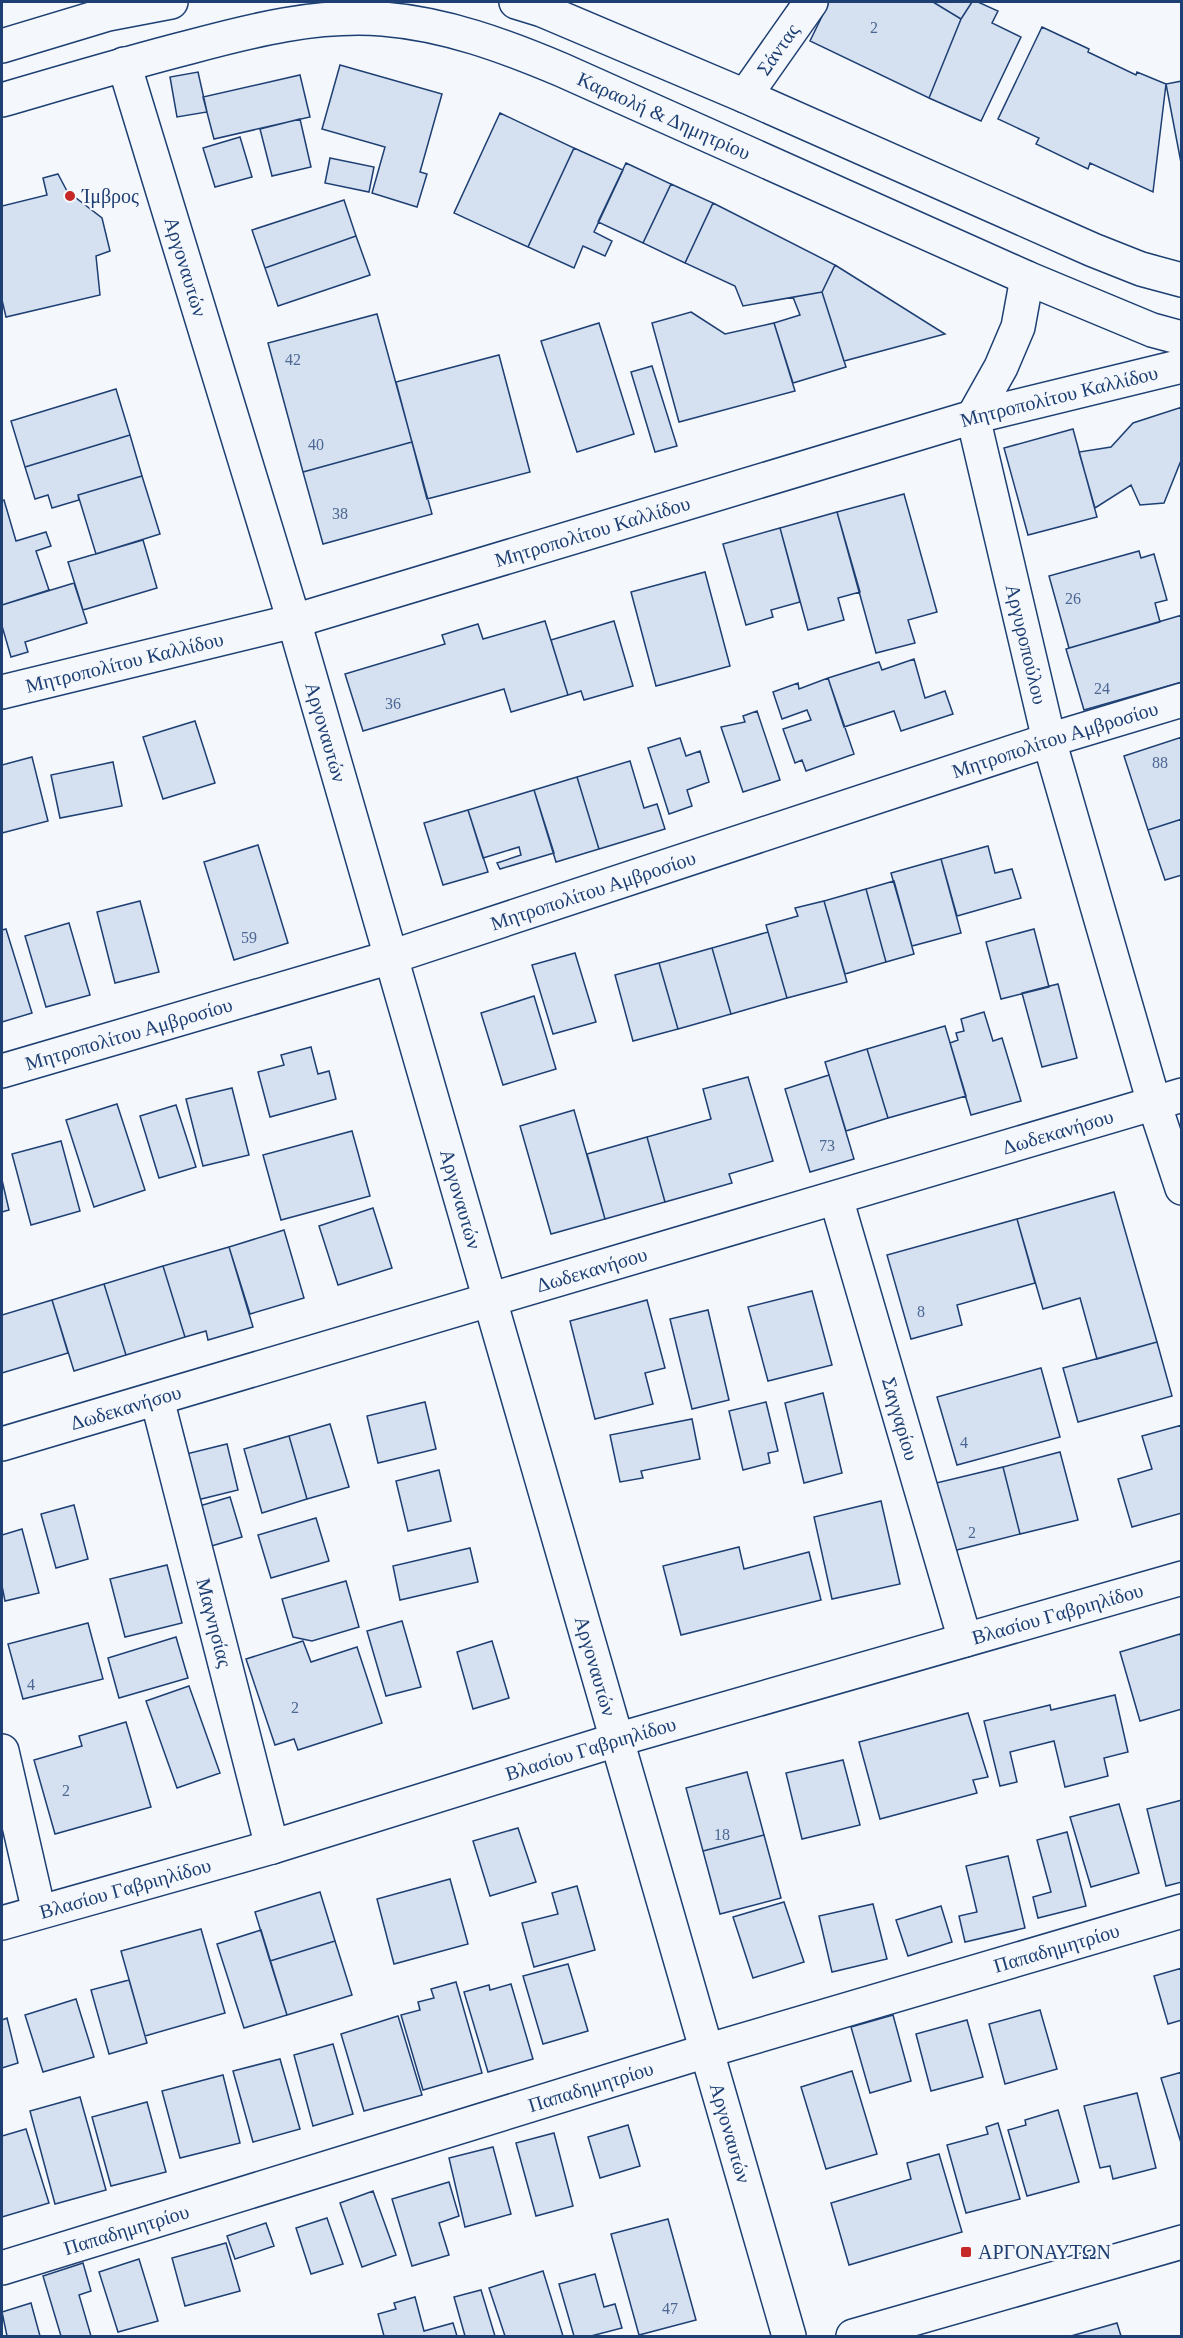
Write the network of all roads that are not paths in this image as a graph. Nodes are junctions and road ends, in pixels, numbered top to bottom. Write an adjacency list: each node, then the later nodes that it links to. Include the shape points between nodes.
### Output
1 (171, 2): 4 (street)
2 (516, 2): 7 (street)
3 (811, 2): 7 (street, Σάντας)
4 (106, 8): 5 (street)
5 (2, 46)
6 (124, 64): 8 (street, Καραολή & Δημητρίου); 9 (street, Καραολή & Δημητρίου, via 261,28 317,21 382,19 472,36 573,74); 14 (street, Αργοναυτών)
7 (744, 96): 10 (street, via 1093,250)
8 (2, 100)
9 (1027, 278): 11 (street, Καραολή & Δημητρίου, via 1152,330); 13 (street, via 1018,327)
10 (1182, 280)
11 (1182, 338)
12 (1182, 366): 13 (street, Μητροπολίτου Καλλίδου)
13 (973, 417): 14 (street, Μητροπολίτου Καλλίδου); 17 (street, Αργυροπούλου)
14 (294, 621): 15 (street, Μητροπολίτου Καλλίδου); 18 (street, Αργοναυτών)
15 (2, 692)
16 (1182, 700): 17 (street, Μητροπολίτου Αμβροσίου)
17 (1049, 741): 18 (street, Μητροπολίτου Αμβροσίου); 20 (street, Αργυροπούλου)
18 (391, 957): 19 (street, Μητροπολίτου Αμβροσίου); 23 (street, Αργοναυτών)
19 (2, 1071)
20 (1168, 1099): 21 (street, Αργυροπούλου); 22 (street, Δωδεκανήσου)
21 (1182, 1188)
22 (836, 1198): 23 (street, Δωδεκανήσου); 27 (street, Σαγγαρίου)
23 (490, 1300): 24 (street, Δωδεκανήσου); 28 (street, Αργοναυτών)
24 (157, 1399): 25 (street, Δωδεκανήσου); 30 (street, Μαγνησίας)
25 (2, 1444)
26 (1182, 1578): 27 (street, Βλασίου Γαβριηλίδου)
27 (966, 1640): 28 (street, Βλασίου Γαβριηλίδου)
28 (616, 1740): 30 (street, Βλασίου Γαβριηλίδου); 34 (street, Αργοναυτών)
29 (2, 1751): 32 (street)
30 (272, 1847): 32 (street, Βλασίου Γαβριηλίδου)
31 (1182, 1911): 34 (street, Παπαδημητρίου)
32 (39, 1912): 33 (street, Βλασίου Γαβριηλίδου)
33 (2, 1923)
34 (706, 2051): 36 (street, Παπαδημητρίου); 37 (street, Αργοναυτών)
35 (1182, 2242): 38 (street)
36 (2, 2268)
37 (789, 2337)
38 (853, 2337)

